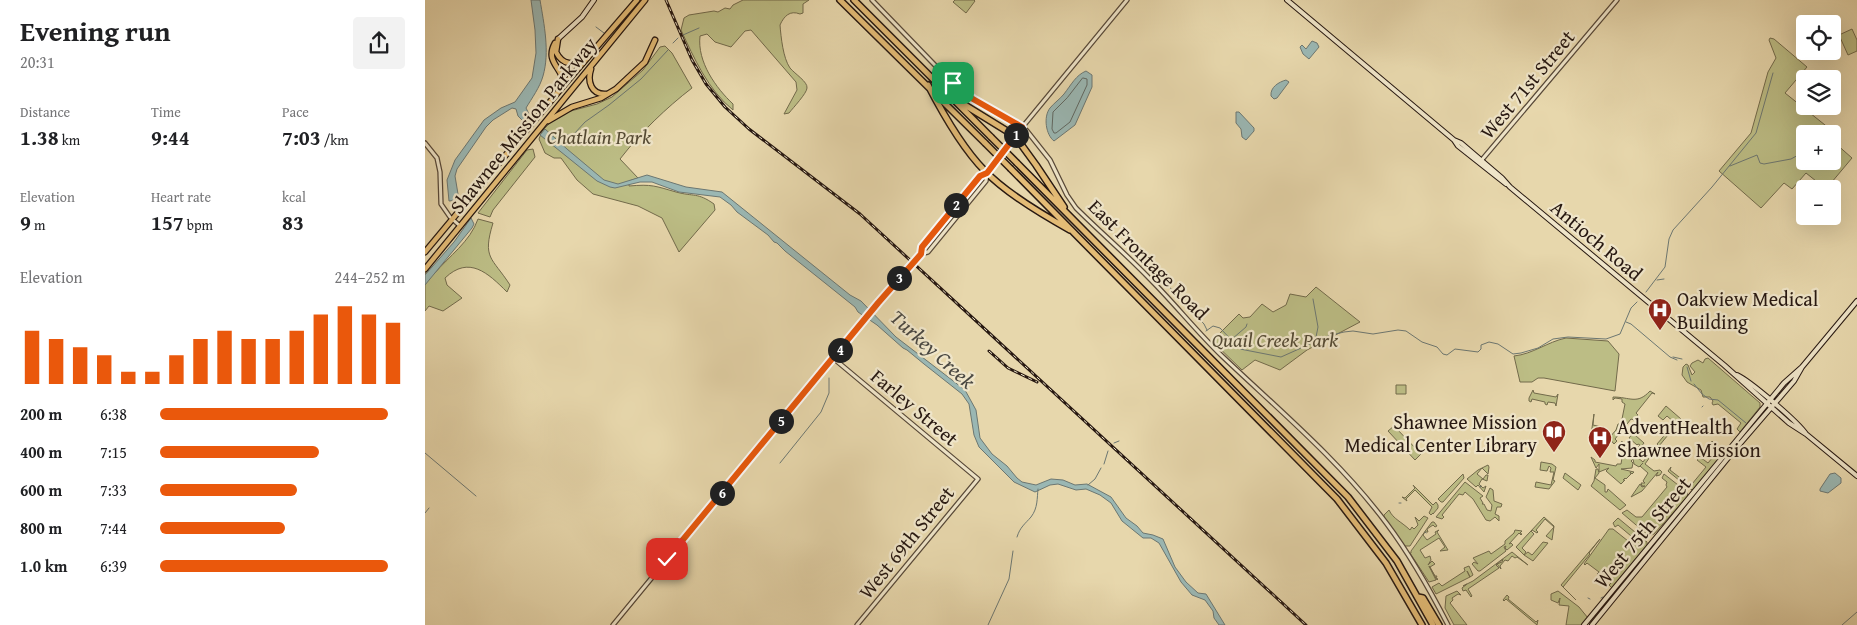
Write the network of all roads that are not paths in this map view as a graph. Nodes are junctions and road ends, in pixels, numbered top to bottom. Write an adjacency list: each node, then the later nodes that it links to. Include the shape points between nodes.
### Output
1 (594, 0): 10 (main road, via 582,17)
2 (645, 0): 13 (highway, Shawnee Mission Parkway)
3 (840, 0): 15 (highway)
4 (854, 0): 17 (highway)
5 (872, 0): 19 (street, East Frontage Road, via 959,89)
6 (1127, 0): 19 (street)
7 (1287, 0): 22 (main road, Antioch Road)
8 (1617, 0): 22 (street, West 71st Street)
9 (637, 1): 12 (highway, Shawnee Mission Parkway)
10 (558, 39): 12 (highway, via 556,52 563,61 572,64); 14 (highway, via 552,56)
11 (655, 40): 16 (highway, via 640,68)
12 (589, 57): 14 (highway, Shawnee Mission Parkway)
13 (597, 59): 16 (highway, via 590,69 590,84 597,93); 18 (highway, Shawnee Mission Parkway)
14 (564, 85): 27 (highway, Shawnee Mission Parkway)
15 (927, 85): 23 (highway, via 946,119); 29 (highway, bridge)
16 (610, 94): 18 (highway, via 572,107)
17 (949, 95): 20 (highway); 26 (highway, bridge)
18 (543, 124): 28 (highway, Shawnee Mission Parkway)
19 (1022, 127): 20 (street); 46 (street, East Frontage Road, via 1050,160 1076,208 1360,491 1397,537)
20 (1015, 136): 23 (street); 26 (highway)
21 (425, 143): 27 (street, via 437,158 441,204)
22 (1480, 162): 36 (main road, Antioch Road)
23 (987, 173): 24 (street, via 980,176); 25 (street, via 986,181); 29 (highway, via 1045,216)
24 (960, 201): 25 (street); 31 (street, via 922,247)
25 (965, 206): 31 (street, via 928,252)
26 (1070, 216): 40 (highway, via 1348,497 1397,561)
27 (452, 219): 28 (street); 30 (highway, Shawnee Mission Parkway)
28 (461, 226): 32 (highway, Shawnee Mission Parkway)
29 (1075, 233): 43 (highway, via 1337,499 1386,563)
30 (425, 252)
31 (921, 254): 34 (street)
32 (425, 269)
33 (1857, 301): 35 (main road, West 75th Street)
34 (833, 358): 39 (street, Farley Street); 41 (street)
35 (1802, 367): 36 (main road, West 75th Street); 37 (main road, West 75th Street)
36 (1769, 402): 37 (main road, Antioch Road); 47 (main road, West 75th Street)
37 (1773, 406): 38 (main road, Antioch Road); 48 (main road, West 75th Street)
38 (1857, 476)
39 (977, 478): 42 (street, West 69th Street)
40 (1418, 597): 44 (highway); 45 (highway, via 1423,598)
41 (613, 625)
42 (858, 625)
43 (1422, 625)
44 (1433, 625)
45 (1439, 625)
46 (1448, 625)
47 (1584, 625)
48 (1592, 625)

